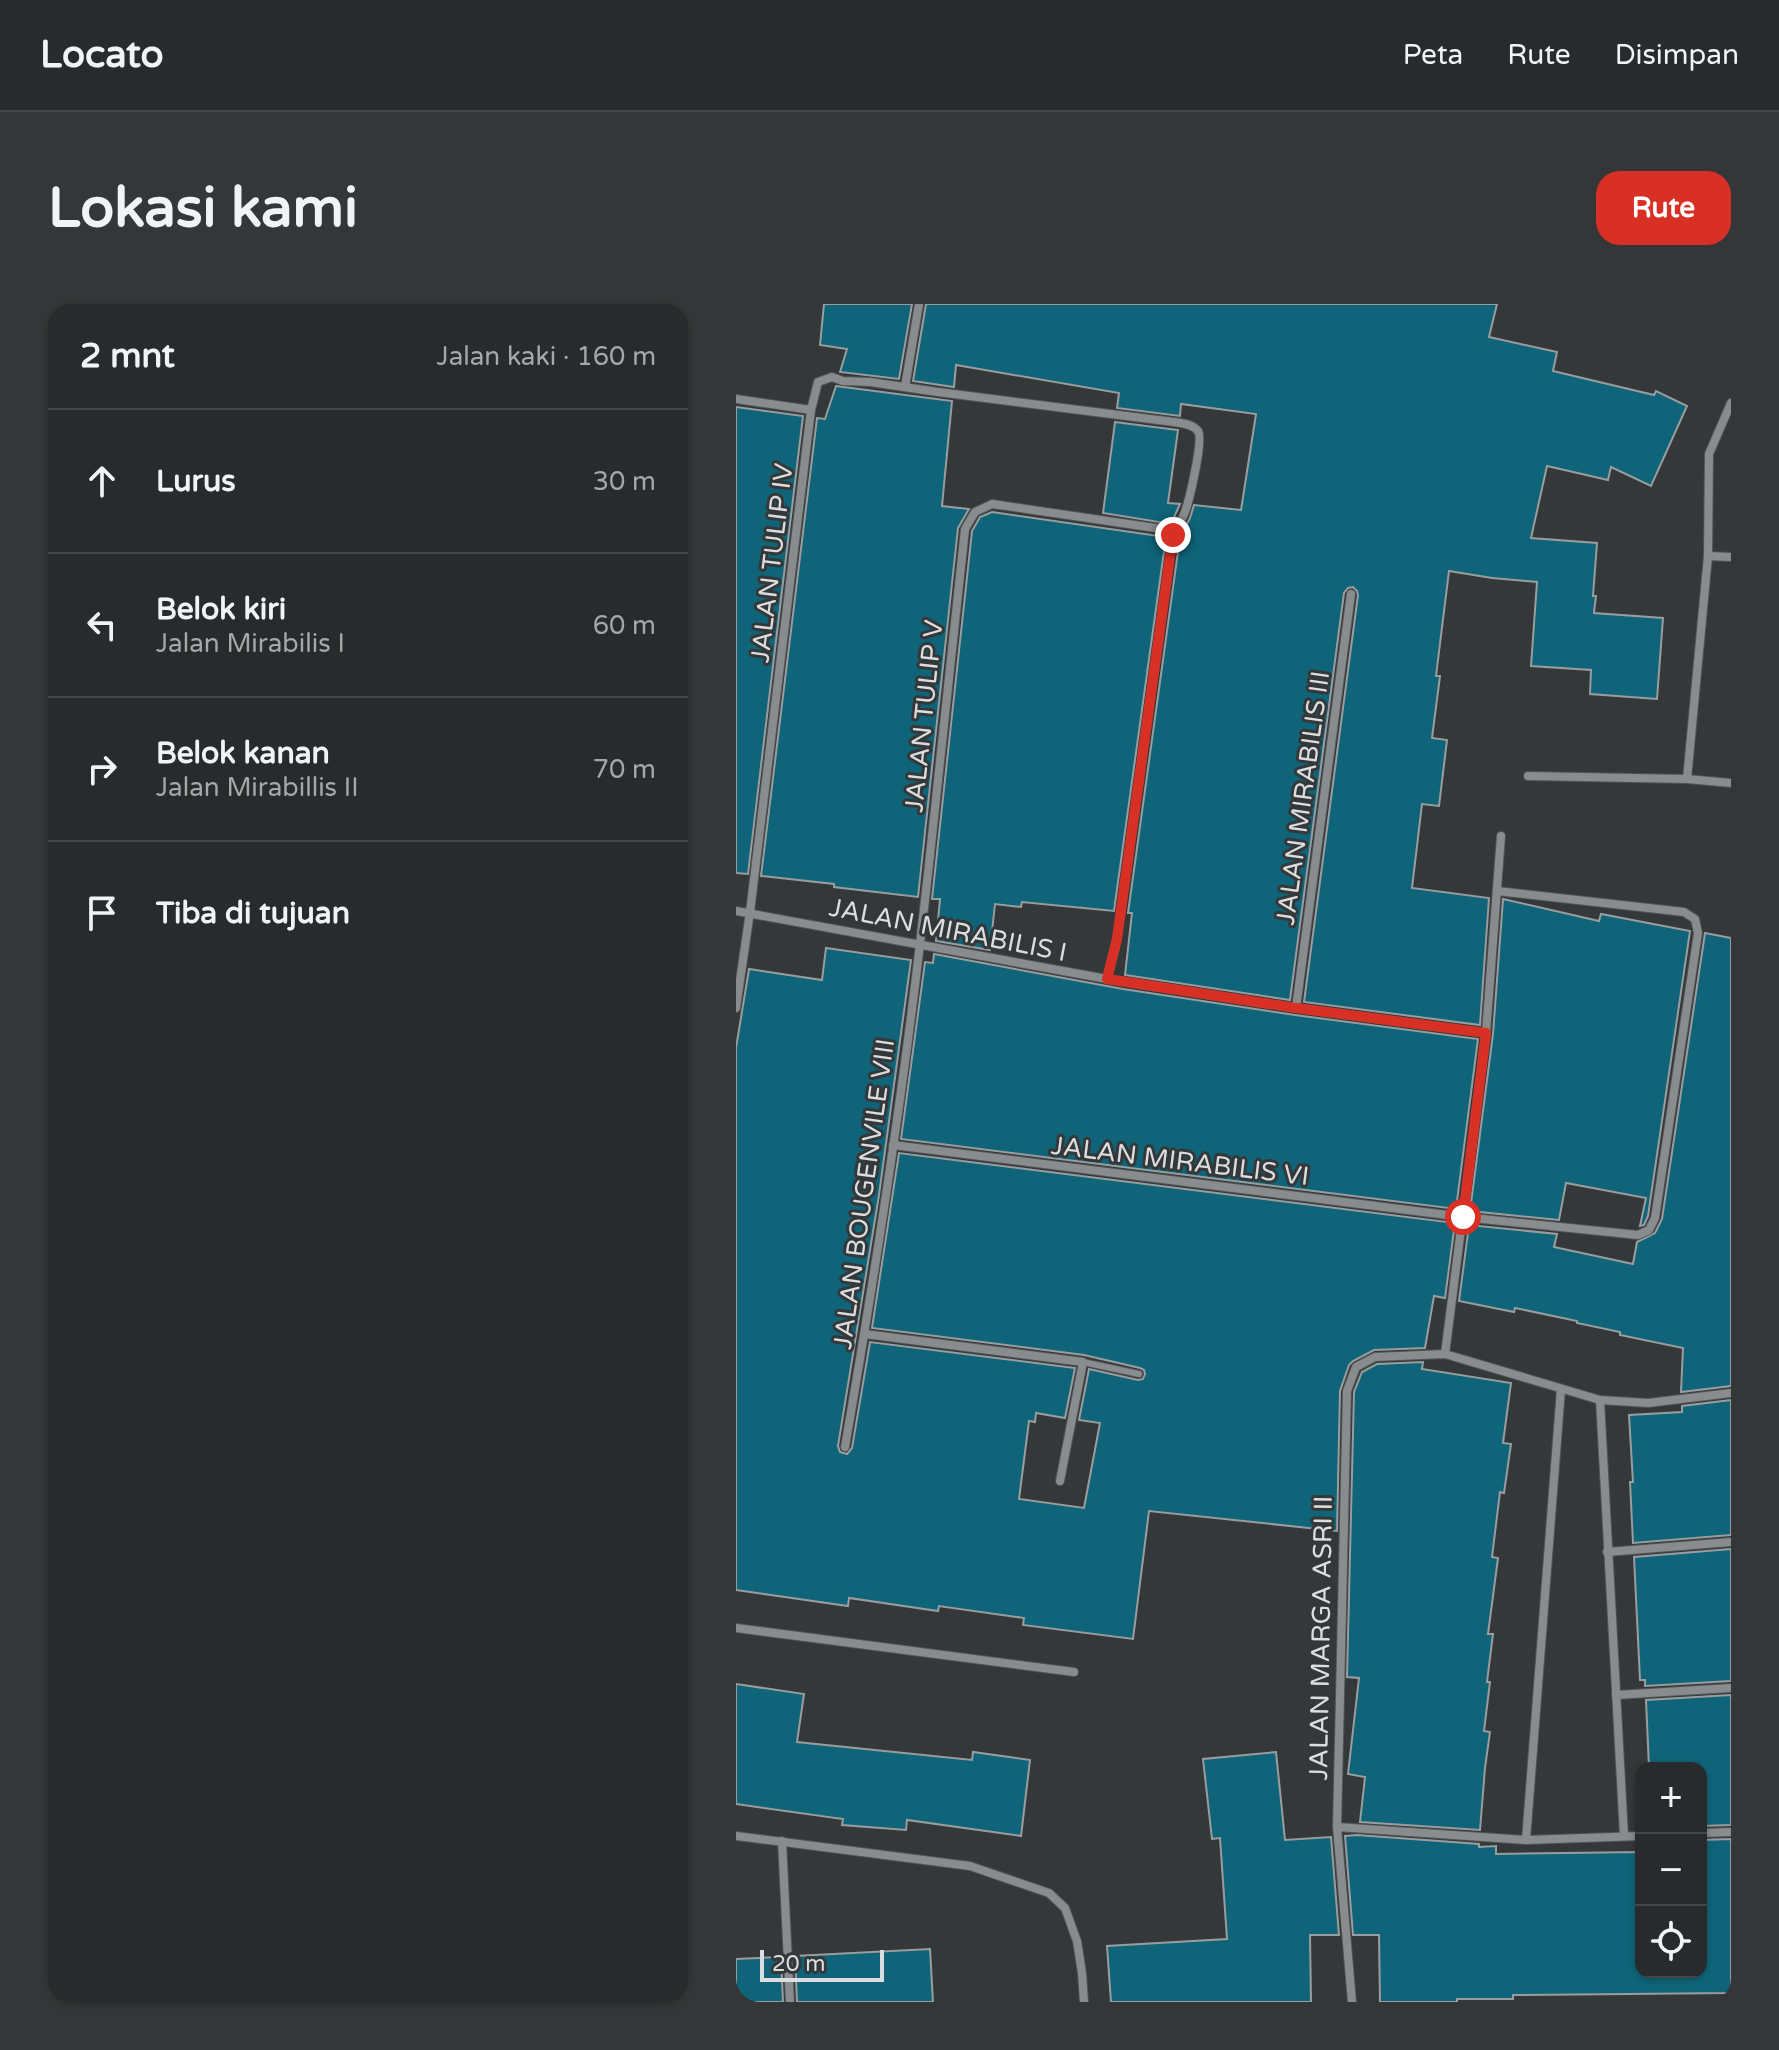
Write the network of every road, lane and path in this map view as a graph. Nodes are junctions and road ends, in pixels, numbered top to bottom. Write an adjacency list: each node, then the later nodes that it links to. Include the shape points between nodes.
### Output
1 (919, 304): 2 (street)
2 (905, 387): 5 (street, via 832,377 818,382); 6 (street, via 1191,426 1198,431 1199,450 1184,515)
3 (736, 399): 5 (street)
4 (1731, 403): 7 (street, via 1709,454)
5 (811, 410): 16 (street, JALAN TULIP IV)
6 (1173, 535): 17 (street, JALAN TULIP V, via 1169,530 992,504 975,512 965,529); 18 (street, via 1117,939)
7 (1708, 556): 8 (street); 11 (street)
8 (1731, 557)
9 (1351, 594): 20 (street, JALAN MIRABILIS III)
10 (1528, 776): 11 (street)
11 (1687, 779): 12 (street)
12 (1731, 783)
13 (1501, 836): 14 (street)
14 (1497, 891): 21 (street); 23 (street, JALAN MIRABILIS VI, via 1684,912 1695,919 1698,933 1649,1230 1638,1235)
15 (736, 911): 16 (street, JALAN MIRABILIS I)
16 (750, 912): 17 (street, JALAN MIRABILIS I); 19 (street, JALAN TULIP IV)
17 (919, 946): 18 (street, JALAN MIRABILIS I); 22 (street, JALAN BOUGENVILE VIII)
18 (1107, 979): 20 (street, JALAN MIRABILIS I)
19 (736, 1008)
20 (1296, 1008): 21 (street, JALAN MIRABILIS I)
21 (1486, 1033): 23 (street)
22 (893, 1145): 23 (street, JALAN MIRABILIS VI); 24 (street, JALAN BOUGENVILE VIII)
23 (1463, 1217): 25 (street)
24 (865, 1334): 26 (street); 31 (street, JALAN BOUGENVILE VIII)
25 (1445, 1354): 28 (street, JALAN MARGA ASRI II); 39 (street, JALAN MARGA ASRI II, via 1375,1357 1356,1367 1347,1391)
26 (1083, 1362): 27 (lane); 32 (street)
27 (1139, 1374)
28 (1561, 1389): 30 (street, JALAN MARGA ASRI II); 45 (street)
29 (1731, 1393): 30 (street, JALAN MARGA ASRI II, via 1648,1403)
30 (1600, 1400): 34 (street)
31 (845, 1447)
32 (1060, 1481)
33 (1731, 1542): 34 (street)
34 (1607, 1552): 38 (street)
35 (736, 1628): 36 (street)
36 (1074, 1672)
37 (1731, 1688): 38 (street)
38 (1616, 1695): 43 (street)
39 (1337, 1827): 45 (street); 49 (street, JALAN MARGA ASRI II)
40 (1731, 1832): 41 (street)
41 (1707, 1833)
42 (736, 1836): 46 (street)
43 (1624, 1836): 44 (street); 45 (street)
44 (1635, 1836)
45 (1526, 1840)
46 (782, 1841): 47 (street); 48 (street, via 970,1866 1049,1893 1065,1908 1077,1941)
47 (790, 2002)
48 (1084, 2002)
49 (1352, 2002)

